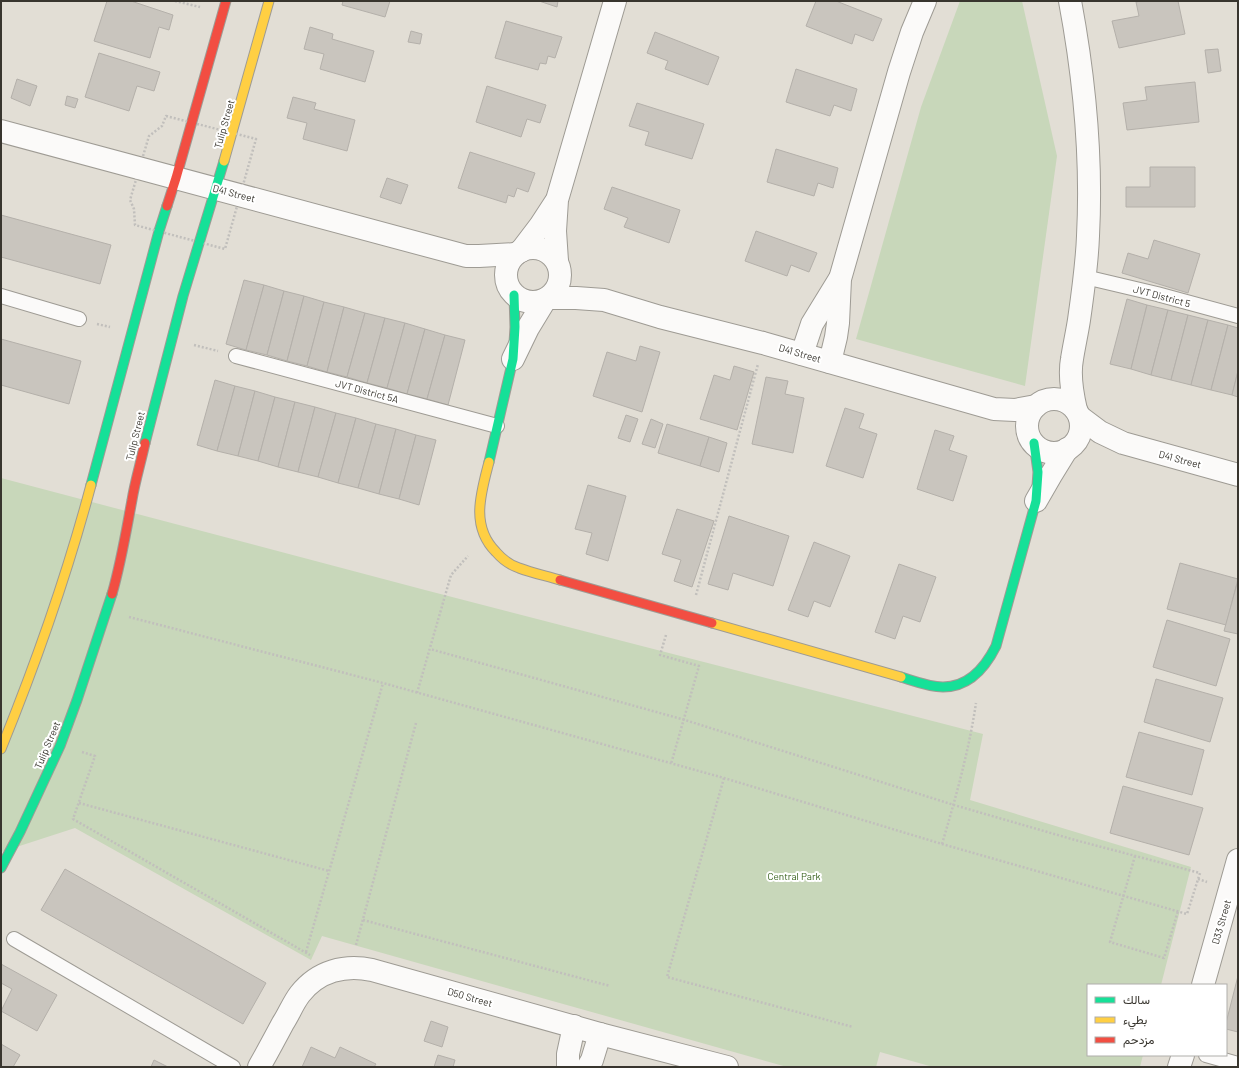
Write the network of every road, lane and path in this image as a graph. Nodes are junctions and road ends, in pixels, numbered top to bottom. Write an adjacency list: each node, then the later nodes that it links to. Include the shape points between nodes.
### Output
1 (226, 1): 7 (street)
2 (269, 1): 8 (street, Tulip Street)
3 (615, 1): 9 (street)
4 (925, 1): 14 (street, via 899,72)
5 (1070, 1): 13 (street, via 1076,34 1087,142 1088,234)
6 (1, 131): 7 (street, D41 Street)
7 (176, 178): 8 (street, D41 Street); 21 (street)
8 (216, 188): 11 (street, D41 Street); 22 (street, Tulip Street)
9 (557, 200): 10 (street); 12 (street)
10 (518, 252): 11 (street, D41 Street); 12 (street, via 541,249); 15 (street, via 508,264 506,276)
11 (466, 256): 15 (street, D41 Street, via 488,268)
12 (557, 263): 17 (street, via 560,272 558,287); 18 (street, D41 Street, via 580,284)
13 (1085, 276): 19 (lane, JVT District 5); 27 (street)
14 (840, 279): 24 (street, via 812,324); 28 (street, via 838,330)
15 (510, 289): 17 (street, via 520,299 533,303); 26 (street, via 515,327)
16 (1, 296): 20 (lane)
17 (547, 299): 18 (street, D41 Street); 26 (street, via 528,328)
18 (604, 300): 23 (street, D41 Street)
19 (1238, 316)
20 (79, 319): 21 (path)
21 (132, 334): 49 (street, via 72,552 45,634)
22 (172, 338): 25 (path); 39 (street, Tulip Street, via 141,456 118,573)
23 (763, 343): 24 (street, D41 Street); 41 (path)
24 (802, 354): 28 (street, D41 Street)
25 (236, 356): 32 (lane, JVT District 5A)
26 (513, 359): 32 (street)
27 (1072, 360): 29 (street, via 1058,383); 31 (street, via 1072,385)
28 (830, 362): 30 (street, D41 Street)
29 (1038, 405): 30 (street, D41 Street, via 1015,410); 31 (street, via 1055,399 1070,404); 33 (street, via 1028,421 1027,429)
30 (994, 409): 33 (street, D41 Street, via 1014,421)
31 (1078, 413): 34 (street, D41 Street, via 1100,432); 35 (street, via 1081,424 1079,436)
32 (497, 426): 38 (street, via 478,512)
33 (1032, 440): 35 (street, via 1039,449 1046,452 1060,452); 37 (street, via 1038,472)
34 (1123, 444): 35 (street, D41 Street); 36 (street, D41 Street)
35 (1069, 448): 37 (street)
36 (1238, 475)
37 (1036, 501): 43 (street, via 996,646)
38 (484, 538): 40 (street, via 504,561 518,568); 42 (path, via 451,575)
39 (107, 611): 44 (path); 48 (street, Tulip Street)
40 (672, 612): 41 (street); 46 (path, via 660,655 700,666)
41 (690, 617): 43 (street, via 927,685 956,685 970,680)
42 (430, 649): 45 (path); 46 (path)
43 (981, 671): 53 (path, via 973,726)
44 (383, 683): 45 (path); 58 (path)
45 (418, 693): 50 (path)
46 (685, 720): 50 (path); 53 (path)
47 (416, 723): 61 (path)
48 (60, 746): 52 (path, via 95,756); 57 (street, Tulip Street)
49 (1, 749)
50 (672, 764): 51 (path)
51 (724, 778): 54 (path); 68 (path, via 667,977)
52 (79, 803): 58 (path); 63 (path, via 73,819)
53 (954, 805): 54 (path); 55 (path)
54 (942, 844): 59 (path)
55 (1135, 856): 59 (path); 60 (path, via 1200,873 1187,914)
56 (1238, 860): 65 (street, D33 Street)
57 (1, 868)
58 (329, 871): 63 (path)
59 (1124, 896): 60 (path); 60 (path, via 1110,942 1164,958)
60 (1178, 911)
61 (363, 920): 64 (path); 66 (path)
62 (14, 939): 73 (lane)
63 (306, 952): 64 (path)
64 (343, 968): 67 (street, D50 Street, via 362,967); 74 (street, D50 Street, via 322,975 300,994)
65 (1203, 984)
66 (610, 986)
67 (574, 1026): 69 (street, D50 Street); 75 (street)
68 (853, 1027)
69 (600, 1034): 76 (street); 77 (street, D50 Street)
70 (1183, 1056): 78 (street)
71 (1210, 1056): 72 (lane)
72 (1238, 1064)
73 (233, 1067)
74 (259, 1067)
75 (568, 1067)
76 (588, 1067)
77 (727, 1067)
78 (1179, 1067)

